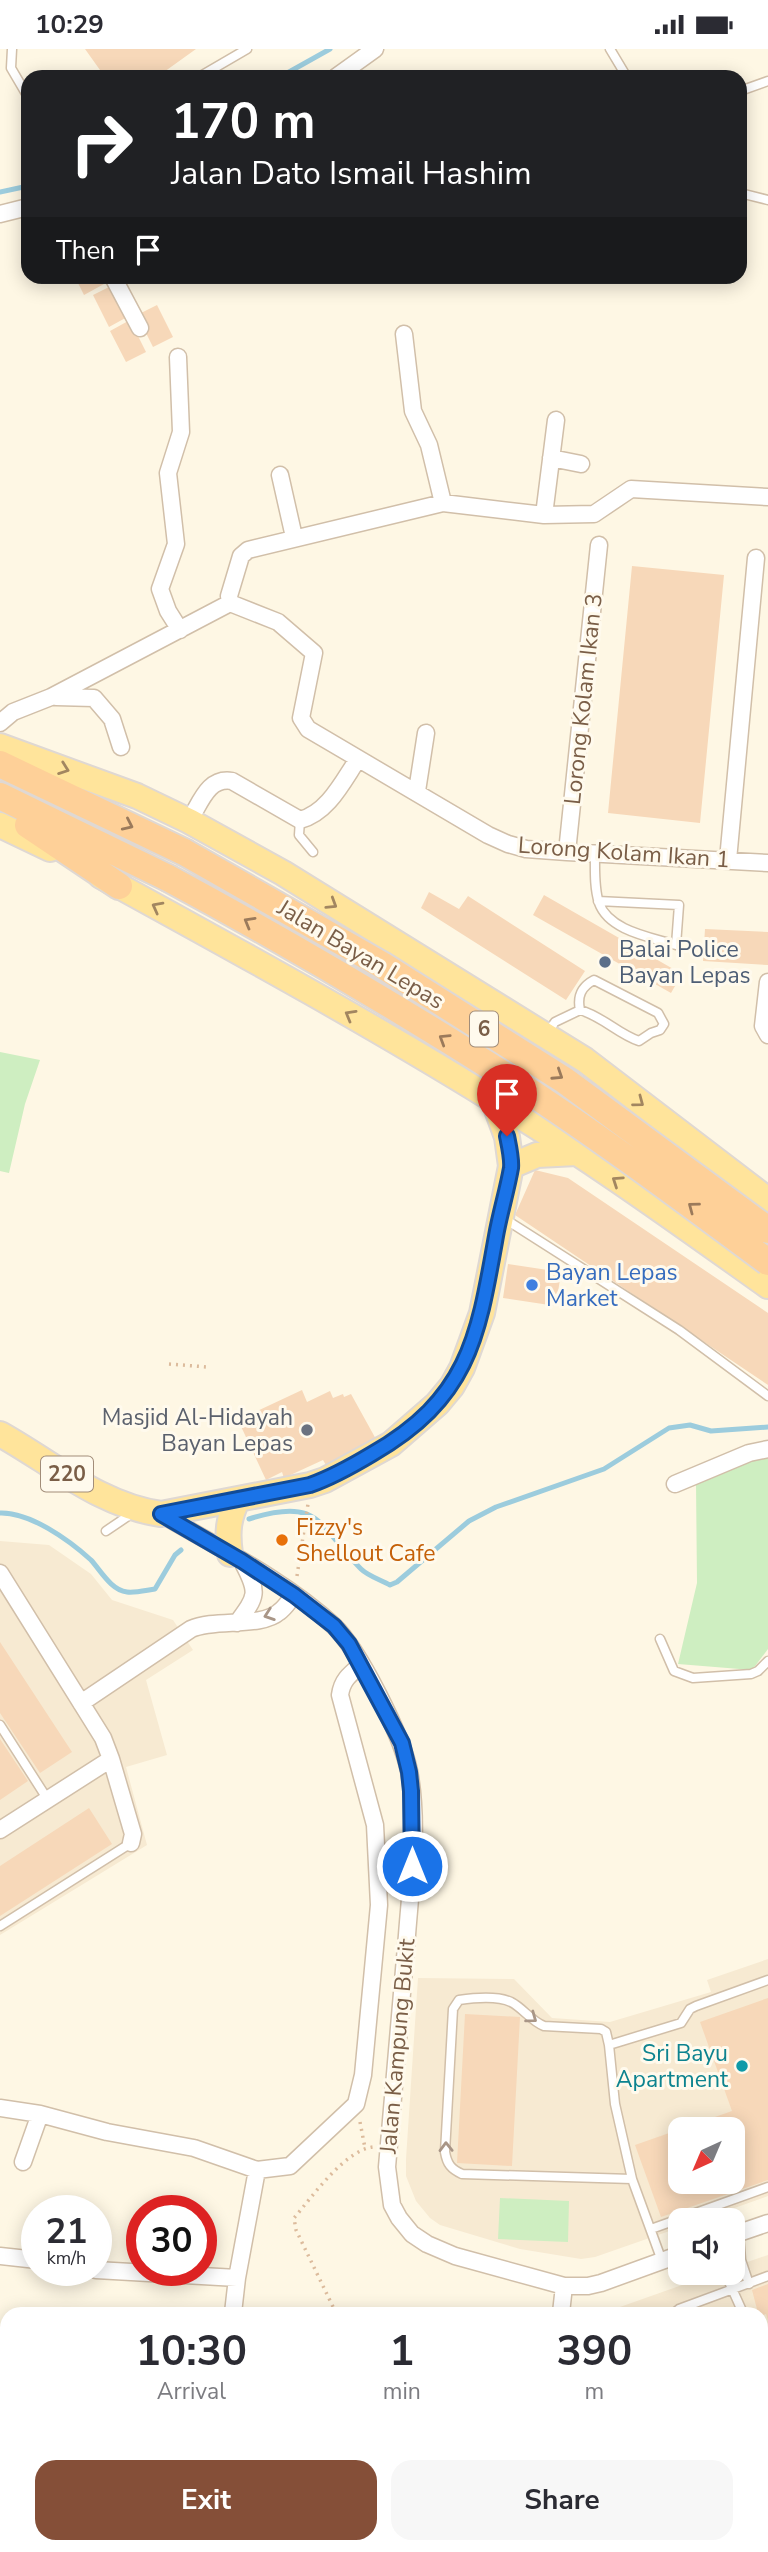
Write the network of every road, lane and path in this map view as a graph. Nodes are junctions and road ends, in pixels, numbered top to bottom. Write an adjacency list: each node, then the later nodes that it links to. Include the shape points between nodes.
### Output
1 (12, 49): 9 (lane, via 10,68)
2 (247, 49): 5 (lane)
3 (375, 49): 6 (street)
4 (610, 49): 7 (lane)
5 (212, 70)
6 (346, 70)
7 (623, 70)
8 (768, 81): 10 (lane)
9 (21, 86)
10 (747, 88)
11 (747, 195): 12 (lane)
12 (768, 200)
13 (21, 209): 14 (street)
14 (0, 214)
15 (117, 284): 16 (street)
16 (140, 328)
17 (404, 334): 24 (street, via 413,411 429,445)
18 (178, 357): 30 (street, via 181,432 169,473 176,544 160,589)
19 (556, 420): 20 (street)
20 (551, 458): 21 (street); 25 (street)
21 (581, 464)
22 (280, 475): 26 (street)
23 (768, 497): 25 (street, via 631,489 594,514)
24 (443, 503): 25 (street); 26 (street)
25 (544, 515)
26 (294, 537): 29 (street, via 244,553)
27 (600, 545): 45 (street, Lorong Kolam Ikan 3)
28 (756, 558): 47 (street)
29 (230, 603): 30 (street); 36 (street, Lorong Kolam Ikan 1, via 278,622 314,653 301,718 308,729)
30 (180, 630): 31 (street)
31 (51, 697): 32 (street, via 13,712); 35 (street, via 94,698 112,719)
32 (0, 723)
33 (426, 733): 38 (street)
34 (0, 746): 42 (main road, Jalan Bayan Lepas, one-way to 42, via 137,796)
35 (121, 747)
36 (359, 759): 38 (street, Lorong Kolam Ikan 1); 41 (street, via 325,806)
37 (0, 764): 60 (highway, Jalan Bayan Lepas / 6, one-way to 60, bridge, via 184,852 382,965 565,1080)
38 (417, 791): 45 (street, Lorong Kolam Ikan 1, via 508,844)
39 (0, 796): 62 (highway, Jalan Bayan Lepas / 6, one-way to 39, bridge, via 659,1181 513,1081 243,918)
40 (0, 809): 49 (highway)
41 (300, 820): 42 (street, via 222,779 213,783); 44 (lane, via 299,835)
42 (189, 821): 54 (main road, Jalan Bayan Lepas, one-way to 54, via 283,873)
43 (0, 825): 49 (main road, Jalan Bayan Lepas)
44 (313, 852)
45 (567, 852): 46 (street, Lorong Kolam Ikan 1)
46 (594, 853): 47 (street, Lorong Kolam Ikan 1); 50 (lane)
47 (727, 860): 48 (street, Lorong Kolam Ikan 1)
48 (768, 863)
49 (119, 886): 55 (main road, Jalan Bayan Lepas, one-way to 49)
50 (598, 901): 50 (lane, via 603,912 620,926 676,945 679,905)
51 (768, 982): 53 (street, via 763,1026)
52 (580, 1010): 52 (lane, via 639,1041 664,1024 658,1013 594,980 585,985 578,1000); 54 (lane, via 555,1022)
53 (768, 1035)
54 (545, 1036): 58 (main road, Jalan Bayan Lepas, one-way to 58, via 585,1060)
55 (493, 1099): 56 (main road, Jalan Bayan Lepas); 57 (main road, 220, via 507,1136)
56 (576, 1153): 57 (main road, via 537,1155); 61 (main road, Jalan Bayan Lepas, one-way to 56)
57 (511, 1166): 59 (main road, 220)
58 (762, 1196): 61 (main road, via 751,1224 737,1238)
59 (500, 1215): 66 (lane, via 679,1330); 70 (main road, 220, via 482,1313 462,1368 437,1404 406,1433 340,1473 310,1485)
60 (768, 1228): 62 (main road, via 751,1240 746,1258)
61 (714, 1247): 62 (main road, Jalan Bayan Lepas)
62 (758, 1267): 63 (main road, Jalan Bayan Lepas)
63 (768, 1286)
64 (169, 1364): 65 (path)
65 (207, 1367)
66 (768, 1396)
67 (0, 1434): 72 (main road, 220, via 108,1500)
68 (768, 1449): 69 (street)
69 (674, 1484)
70 (238, 1499): 73 (main road, 220); 75 (main road, via 228,1525)
71 (309, 1501): 77 (path)
72 (136, 1511): 73 (main road, 220); 74 (lane)
73 (161, 1514): 75 (street, Jalan Kampung Bukit)
74 (106, 1531)
75 (236, 1557): 77 (street, Jalan Kampung Bukit); 78 (street, via 254,1584 252,1602)
76 (0, 1573): 82 (street)
77 (294, 1595): 78 (street, one-way to 78, via 273,1616); 81 (street, Jalan Kampung Bukit, via 334,1626)
78 (237, 1623): 82 (street, via 191,1629)
79 (660, 1639): 80 (lane, via 674,1671 693,1678 751,1674)
80 (768, 1661)
81 (361, 1665): 91 (street, via 347,1676 340,1695 375,1825 379,1905 363,2074); 94 (street, Jalan Kampung Bukit, via 402,1743 412,1809 412,1866)
82 (81, 1703): 84 (street)
83 (0, 1725): 85 (lane)
84 (111, 1759): 85 (street); 87 (street, via 133,1834)
85 (48, 1800): 86 (street)
86 (0, 1830)
87 (131, 1843): 88 (lane)
88 (0, 1926)
89 (768, 1980): 90 (lane, via 696,2006 681,2023)
90 (610, 2045): 98 (lane, via 615,2104); 98 (lane, one-way to 90, via 462,2174 453,2170 444,2152 455,2004 463,1999 503,2000 537,2024 604,2030)
91 (356, 2104): 95 (path); 97 (street, via 290,2166)
92 (0, 2108): 93 (street)
93 (40, 2114): 96 (street); 97 (street, via 194,2148)
94 (389, 2145): 95 (path); 113 (street, Jalan Kampung Bukit, via 392,2205 412,2234 455,2256)
95 (365, 2148): 116 (path, via 334,2173 294,2218)
96 (23, 2162)
97 (257, 2170): 110 (street)
98 (632, 2179): 101 (lane)
99 (768, 2187): 101 (lane)
100 (768, 2223): 102 (street)
101 (651, 2229): 106 (lane)
102 (745, 2231)
103 (0, 2256): 104 (street)
104 (21, 2258)
105 (668, 2259): 106 (street, Jalan Kampung Bukit)
106 (662, 2261): 113 (street, Jalan Kampung Bukit, via 588,2286)
107 (112, 2271): 110 (street)
108 (745, 2272): 111 (lane)
109 (768, 2277): 111 (lane)
110 (237, 2278): 115 (street)
111 (749, 2284): 114 (lane)
112 (731, 2285): 114 (lane)
113 (564, 2286): 117 (street)
114 (733, 2289): 118 (lane); 119 (lane)
115 (234, 2307)
116 (333, 2307)
117 (562, 2307)
118 (684, 2307)
119 (740, 2307)

